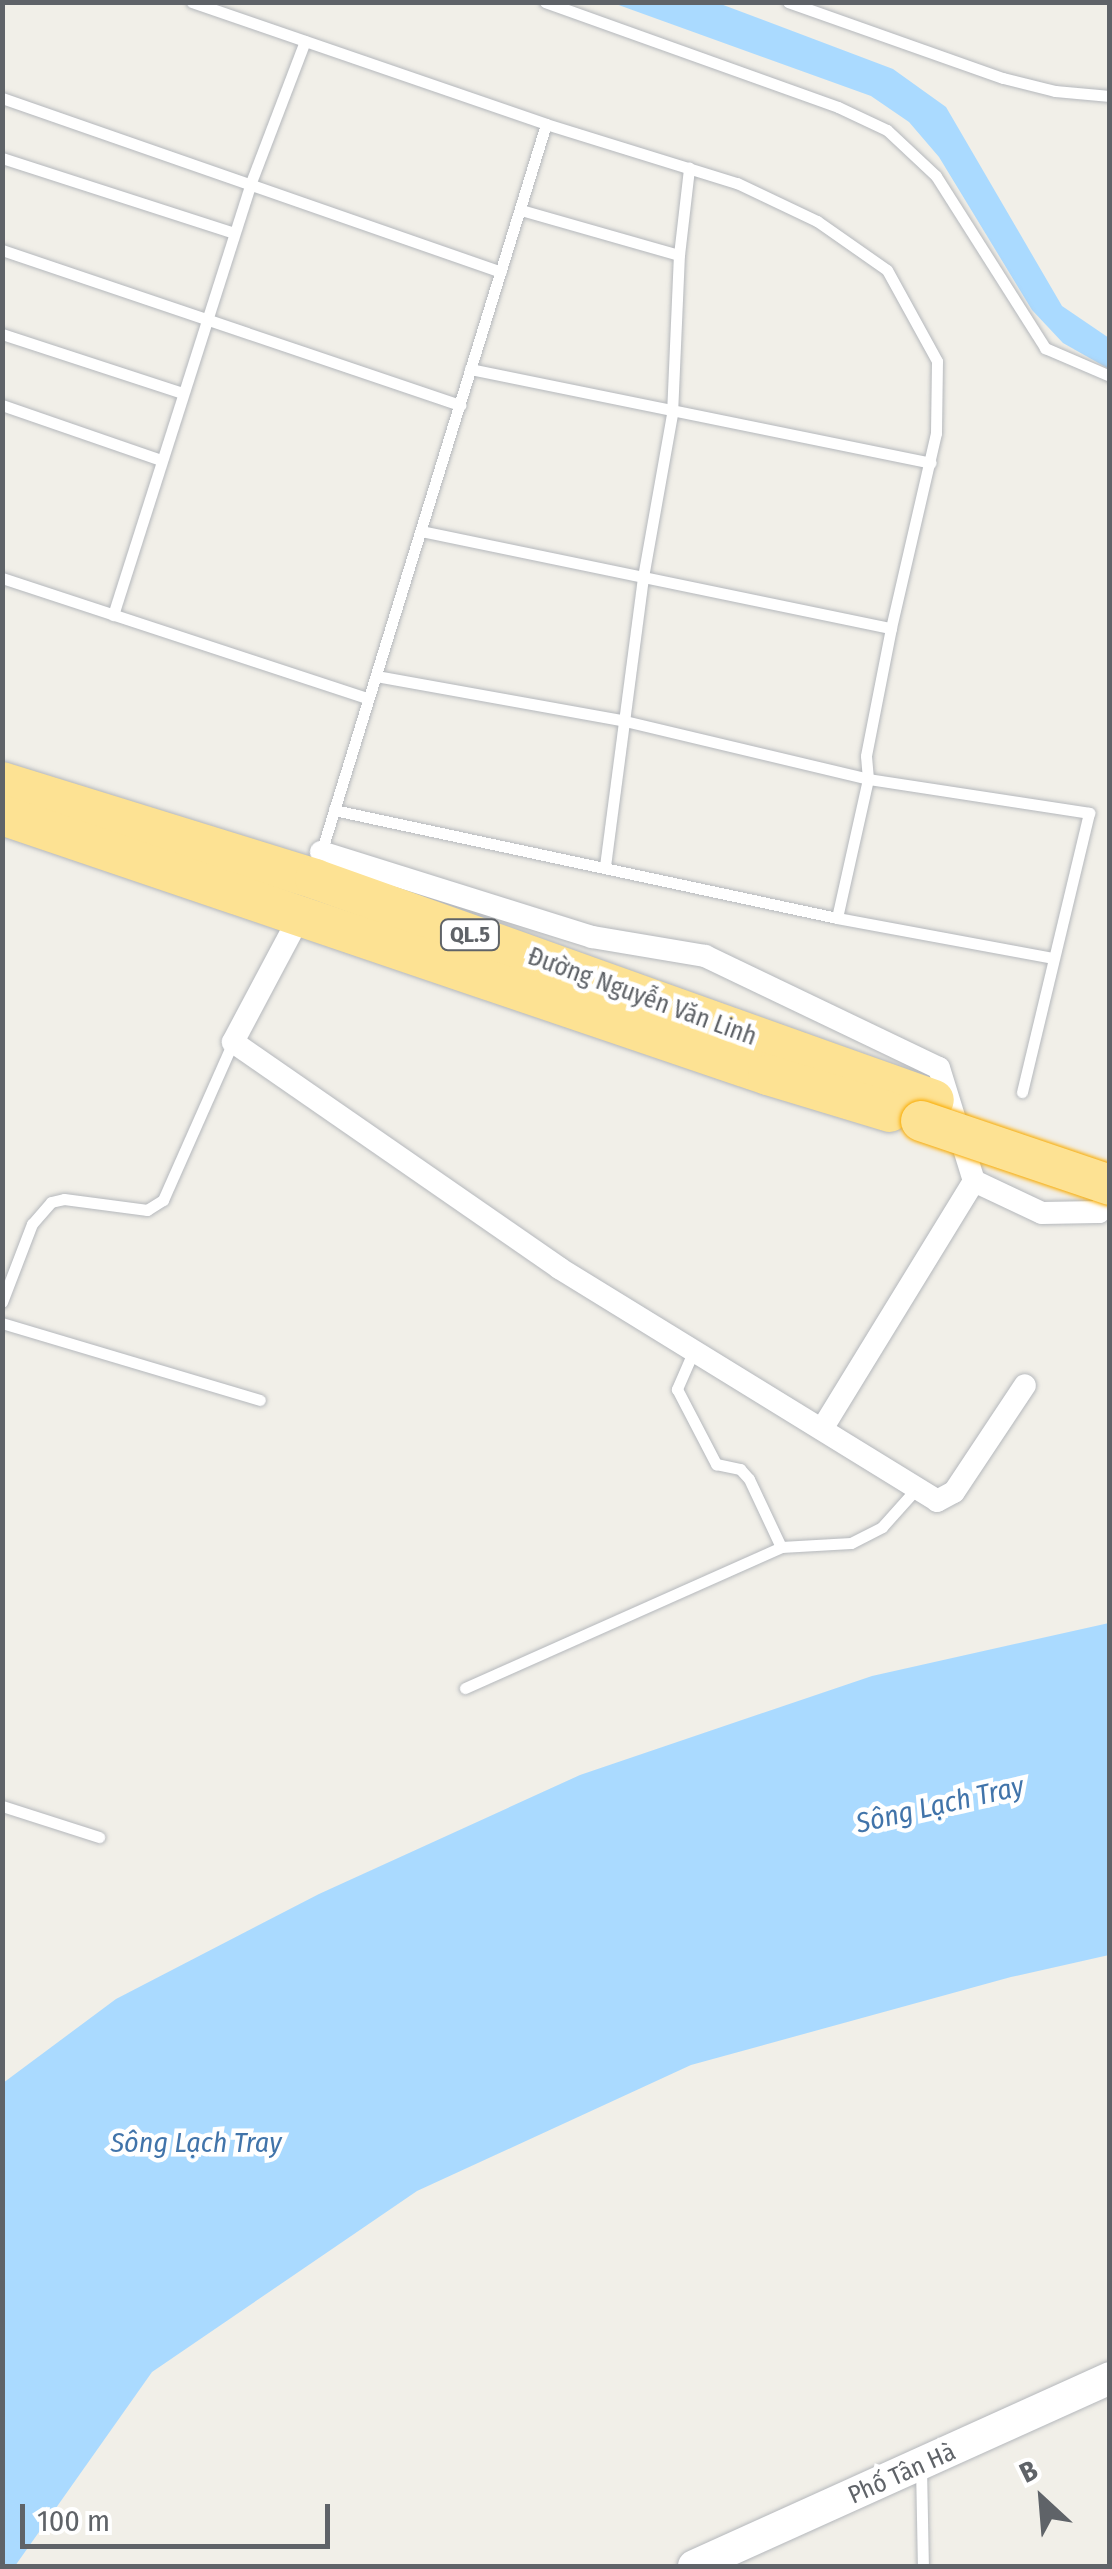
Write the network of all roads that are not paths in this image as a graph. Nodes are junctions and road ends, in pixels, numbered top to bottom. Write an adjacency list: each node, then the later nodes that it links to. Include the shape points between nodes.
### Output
1 (192, 2): 5 (lane)
2 (545, 2): 4 (lane)
3 (788, 2): 7 (lane, via 1003,78)
4 (584, 8): 21 (lane, via 887,130 936,176 1045,348)
5 (305, 41): 9 (lane); 12 (lane)
6 (1110, 79): 7 (lane)
7 (1108, 96)
8 (2, 98): 12 (lane)
9 (546, 124): 11 (lane); 13 (lane)
10 (2, 158): 14 (lane)
11 (689, 168): 16 (lane); 27 (lane, via 817,221 887,270 937,361)
12 (250, 184): 14 (lane); 17 (lane)
13 (521, 210): 16 (lane); 17 (lane)
14 (234, 234): 18 (lane)
15 (2, 250): 18 (lane)
16 (678, 254): 25 (lane)
17 (501, 272): 20 (lane)
18 (206, 319): 22 (lane); 23 (lane)
19 (2, 334): 22 (lane)
20 (470, 369): 23 (lane); 25 (lane)
21 (1110, 376)
22 (182, 393): 26 (lane)
23 (460, 405): 28 (lane)
24 (2, 406): 26 (lane)
25 (672, 414): 27 (lane); 29 (lane)
26 (161, 460): 31 (lane)
27 (930, 463): 32 (lane)
28 (420, 530): 29 (lane); 33 (lane)
29 (643, 577): 32 (lane); 35 (lane)
30 (2, 578): 31 (lane)
31 (112, 615): 34 (lane)
32 (890, 628): 36 (lane, via 866,756)
33 (376, 676): 34 (lane); 35 (lane)
34 (367, 698): 38 (lane)
35 (625, 722): 36 (lane); 40 (lane)
36 (868, 779): 42 (lane); 43 (lane, via 1089,814)
37 (2, 782): 41 (highway, Đường Nguyễn Văn Linh / QL.5)
38 (334, 810): 40 (lane); 41 (lane)
39 (2, 815): 41 (highway, Đường Nguyễn Văn Linh / QL.5)
40 (606, 866): 42 (lane)
41 (313, 882): 44 (street); 46 (highway, Đường Nguyễn Văn Linh / QL.5); 48 (street, via 705,956 939,1068)
42 (836, 918): 43 (lane)
43 (1052, 958): 45 (lane)
44 (233, 1042): 51 (lane, via 163,1200 147,1210 51,1202 32,1224); 53 (street, via 559,1268)
45 (1022, 1092)
46 (928, 1111): 47 (highway, Đường Nguyễn Văn Linh / QL.5); 49 (highway, Đường Nguyễn Văn Linh / QL.5, bridge)
47 (1110, 1156)
48 (974, 1181): 50 (street, via 1042,1213 1100,1212); 56 (street)
49 (1110, 1185)
50 (1110, 1194)
51 (2, 1302)
52 (2, 1323): 55 (lane)
53 (694, 1350): 56 (street); 58 (lane, via 676,1389 716,1464 748,1479)
54 (1025, 1385): 57 (street, via 954,1492 937,1500)
55 (260, 1400)
56 (822, 1429): 57 (street)
57 (917, 1488): 58 (lane, via 882,1527 852,1543)
58 (781, 1547): 59 (lane)
59 (464, 1688)
60 (2, 1806): 61 (lane)
61 (100, 1837)
62 (1110, 2378): 63 (street, Phố Tân Hà)
63 (921, 2465): 64 (street, Phố Tân Hà); 65 (lane)
64 (694, 2566)
65 (923, 2566)

